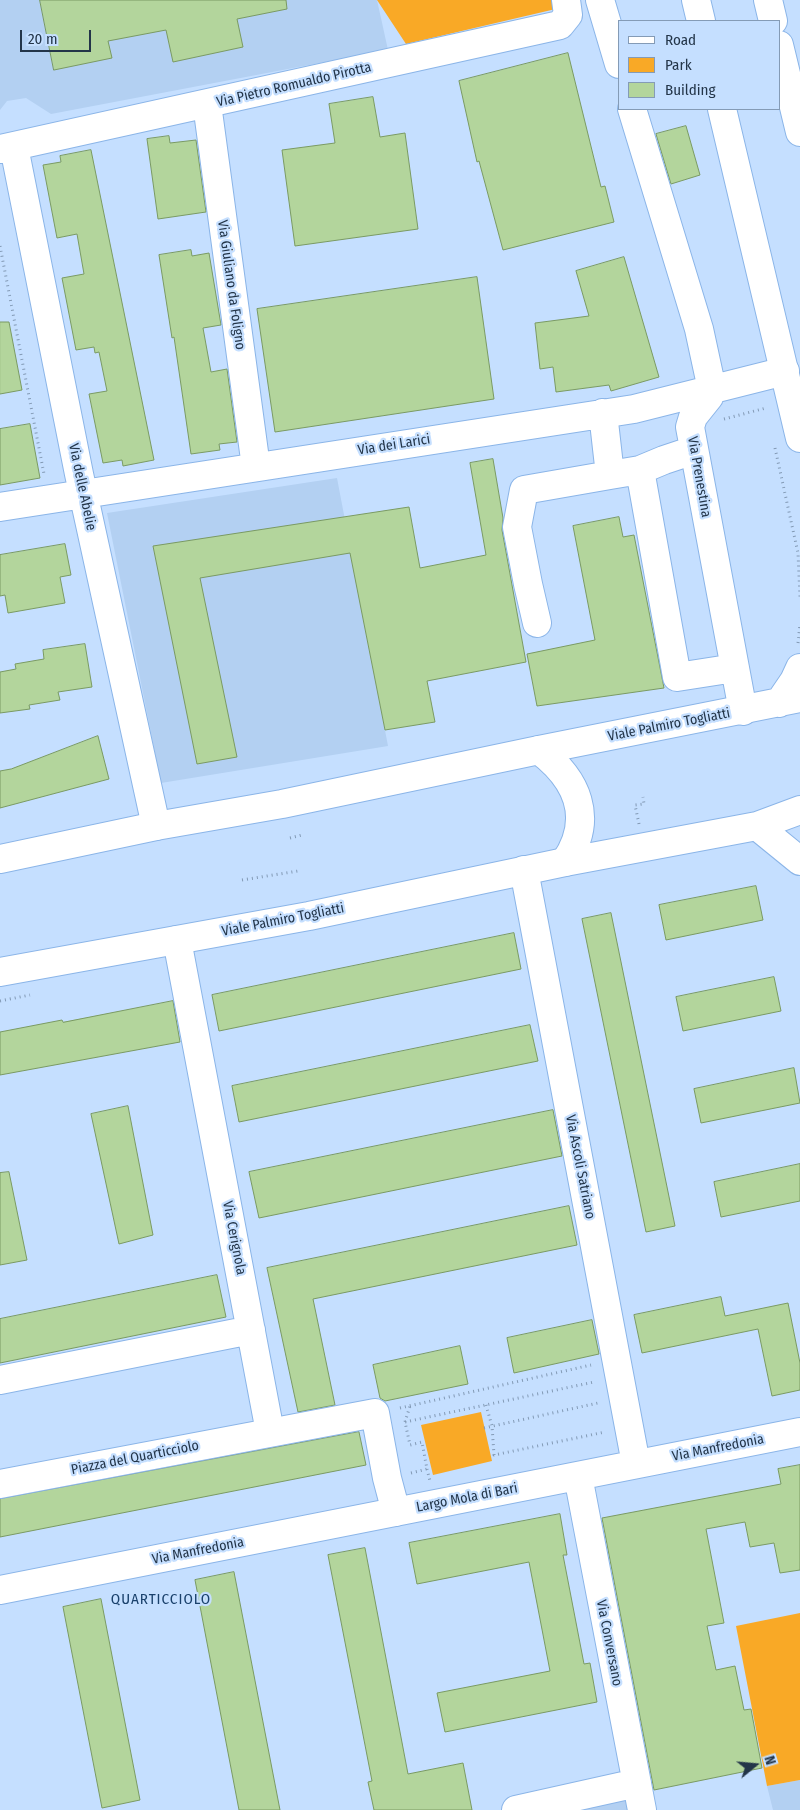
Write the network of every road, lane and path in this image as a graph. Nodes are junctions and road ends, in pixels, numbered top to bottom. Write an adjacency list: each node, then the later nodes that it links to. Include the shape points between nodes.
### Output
1 (566, 0): 9 (street, Via Pietro Romualdo Pirotta, via 568,14 560,25)
2 (600, 0): 8 (street)
3 (696, 0): 5 (street)
4 (768, 0): 6 (street)
5 (701, 20)
6 (773, 20)
7 (780, 49): 12 (street)
8 (618, 61)
9 (207, 104): 13 (street, Via Pietro Romualdo Pirotta); 22 (street, Via Giuliano da Foligno)
10 (632, 110): 16 (street, via 699,329)
11 (722, 110): 15 (street)
12 (799, 112)
13 (7, 148): 26 (street, Via delle Abelie)
14 (0, 246): 25 (path)
15 (785, 371): 16 (street, Via dei Larici); 20 (street)
16 (711, 389): 18 (street, Via dei Larici, via 661,403); 21 (street, Via Prenestina, via 709,397 691,421)
17 (767, 408): 19 (path)
18 (603, 413): 22 (street, Via dei Larici); 24 (street)
19 (722, 420)
20 (788, 442): 28 (path)
21 (694, 450): 23 (street); 32 (street, Via Prenestina)
22 (256, 467): 26 (street, Via dei Larici)
23 (640, 470): 24 (street); 32 (street, via 677,677)
24 (610, 475): 29 (street, via 524,490 518,527)
25 (45, 480)
26 (83, 493): 27 (street, Via dei Larici); 39 (street, Via delle Abelie)
27 (0, 507)
28 (800, 597)
29 (537, 623)
30 (800, 624): 31 (path)
31 (799, 658): 33 (street)
32 (735, 668): 34 (street, Via Prenestina)
33 (789, 700): 34 (street, Viale Palmiro Togliatti)
34 (743, 711): 35 (street, Viale Palmiro Togliatti)
35 (538, 750): 39 (street, Viale Palmiro Togliatti, via 282,804); 46 (street, via 560,768 573,785 576,796 579,826 575,845)
36 (643, 797): 38 (path, via 644,804 635,805)
37 (800, 810): 40 (street, Viale Palmiro Togliatti)
38 (639, 824)
39 (156, 826): 44 (street, Viale Palmiro Togliatti)
40 (756, 826): 41 (street, Viale Palmiro Togliatti); 45 (street); 46 (street, Viale Palmiro Togliatti)
41 (800, 833)
42 (302, 835): 43 (path)
43 (290, 838)
44 (0, 859)
45 (800, 861)
46 (565, 862): 47 (street, Viale Palmiro Togliatti)
47 (524, 870): 50 (street, Viale Palmiro Togliatti, via 309,916); 66 (street, Via Ascoli Satriano)
48 (298, 871): 49 (path)
49 (242, 880)
50 (177, 940): 51 (street, Viale Palmiro Togliatti); 52 (street, Via Cerignola)
51 (0, 972)
52 (252, 1330): 54 (street); 64 (street, Via Cerignola)
53 (600, 1363): 58 (path)
54 (0, 1380)
55 (604, 1380): 57 (path)
56 (606, 1401): 61 (path)
57 (486, 1405): 60 (path); 61 (path)
58 (410, 1406): 59 (path); 60 (path)
59 (384, 1411): 64 (street); 70 (street, Largo Mola di Bari, via 387,1478)
60 (405, 1422): 67 (path, via 410,1445 422,1442 427,1470)
61 (492, 1426): 62 (path); 63 (path, via 494,1455)
62 (484, 1428)
63 (610, 1431)
64 (270, 1432): 69 (street, Piazza del Quarticciolo)
65 (800, 1432): 66 (street, Via Manfredonia)
66 (636, 1464): 68 (street, Largo Mola di Bari)
67 (407, 1474)
68 (578, 1476): 70 (street, Largo Mola di Bari); 72 (street, Via Conversano)
69 (0, 1484)
70 (396, 1512): 71 (street, Via Manfredonia)
71 (0, 1590)
72 (637, 1783): 73 (street); 74 (street, Via Conversano)
73 (516, 1810)
74 (642, 1810)

